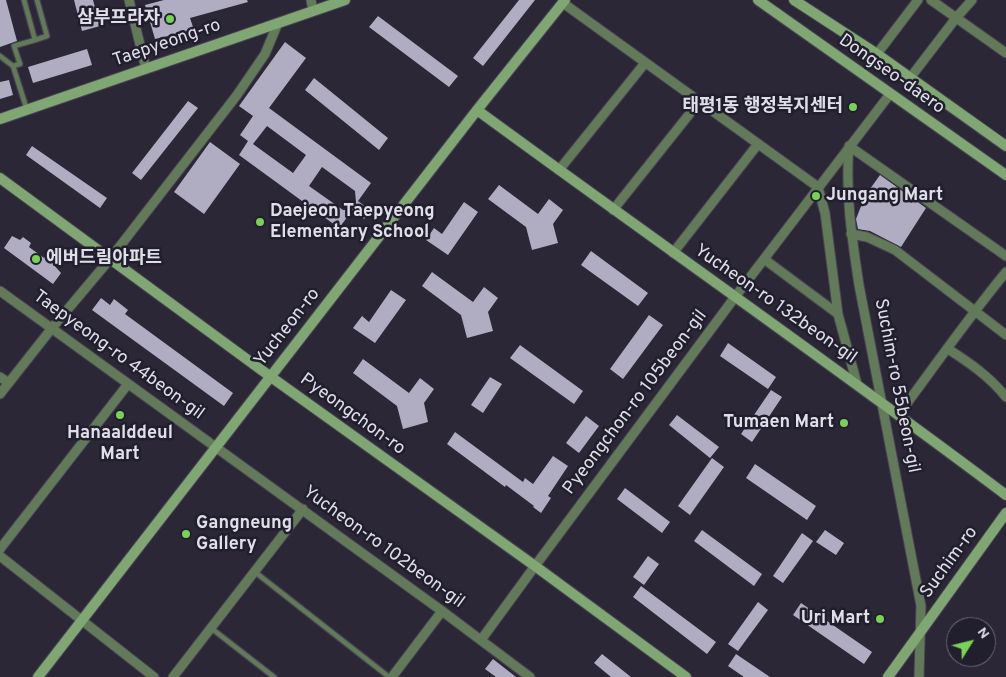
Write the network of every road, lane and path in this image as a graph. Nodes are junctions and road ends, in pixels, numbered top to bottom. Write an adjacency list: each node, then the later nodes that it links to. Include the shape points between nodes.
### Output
1 (24, 0): 15 (lane)
2 (37, 0): 15 (lane, via 47,36)
3 (129, 0): 21 (street)
4 (310, 0): 12 (street)
5 (346, 0): 12 (main road, Taepyeong-ro)
6 (758, 0): 23 (main road, Dongseo-daero)
7 (918, 0): 17 (street)
8 (931, 0): 13 (street)
9 (972, 0): 13 (street)
10 (564, 1): 19 (street); 26 (main road, Yucheon-ro)
11 (796, 1): 17 (main road, Dongseo-daero)
12 (314, 11): 14 (main road, Taepyeong-ro)
13 (956, 18): 16 (street); 22 (street)
14 (278, 23): 21 (main road, Taepyeong-ro); 39 (street, via 265,54 237,95)
15 (34, 40): 20 (lane, via 14,46 20,64)
16 (1004, 51)
17 (877, 54): 22 (main road, Dongseo-daero)
18 (0, 56): 20 (lane)
19 (645, 63): 24 (street); 31 (street)
20 (14, 66): 25 (lane)
21 (146, 69): 25 (main road, Taepyeong-ro)
22 (910, 78): 30 (main road, Dongseo-daero)
23 (890, 94): 29 (street, Pyeongchon-ro 105beon-gil); 32 (main road, Dongseo-daero)
24 (699, 102): 28 (street); 35 (street)
25 (27, 110): 27 (main road, Taepyeong-ro)
26 (477, 110): 31 (main road, Yucheon-ro 132beon-gil); 50 (main road, Yucheon-ro)
27 (0, 119)
28 (758, 144): 34 (street); 37 (street, Yucheon-ro 132beon-gil)
29 (849, 146): 34 (street, Pyeongchon-ro 105beon-gil); 36 (street, Suchim-ro 55beon-gil, via 847,172); 38 (street)
30 (1006, 146)
31 (559, 170): 35 (main road, Yucheon-ro 132beon-gil)
32 (1006, 175)
33 (0, 178): 39 (main road, Pyeongchon-ro)
34 (818, 187): 40 (street, Pyeongchon-ro 105beon-gil); 45 (street, Yucheon-ro 132beon-gil, via 825,213)
35 (613, 210): 37 (main road, Yucheon-ro 132beon-gil)
36 (851, 234): 44 (street, via 895,250); 56 (street, Suchim-ro 55beon-gil)
37 (673, 253): 43 (main road, Yucheon-ro 132beon-gil)
38 (1006, 256)
39 (110, 259): 46 (street); 50 (main road, Pyeongchon-ro)
40 (764, 259): 43 (street, Pyeongchon-ro 105beon-gil); 45 (street)
41 (1006, 272): 44 (street)
42 (0, 291): 46 (street, Taepyeong-ro 44beon-gil)
43 (735, 297): 53 (main road, Yucheon-ro 132beon-gil); 64 (street, Pyeongchon-ro 105beon-gil)
44 (974, 311): 47 (street); 48 (street)
45 (838, 314): 53 (street, Yucheon-ro 132beon-gil)
46 (52, 328): 51 (street); 52 (street, Taepyeong-ro 44beon-gil)
47 (1006, 335)
48 (948, 348): 55 (street, via 984,374); 57 (street)
49 (0, 377): 51 (street)
50 (271, 377): 58 (main road, Yucheon-ro); 64 (main road, Pyeongchon-ro)
51 (8, 383): 54 (street)
52 (128, 384): 58 (street, Taepyeong-ro 44beon-gil); 62 (street)
53 (857, 384): 56 (main road, Yucheon-ro 132beon-gil)
54 (0, 394)
55 (1006, 397)
56 (882, 401): 57 (main road, Yucheon-ro 132beon-gil); 69 (street, Suchim-ro 55beon-gil, via 921,606)
57 (899, 414): 59 (main road, Yucheon-ro 132beon-gil)
58 (216, 447): 60 (street, Yucheon-ro 102beon-gil); 67 (main road, Yucheon-ro)
59 (1006, 495)
60 (303, 509): 65 (street); 66 (street, Yucheon-ro 102beon-gil)
61 (1006, 513): 69 (main road, Suchim-ro)
62 (0, 548)
63 (0, 556): 67 (street)
64 (534, 566): 70 (street, Pyeongchon-ro 105beon-gil); 77 (main road, Pyeongchon-ro)
65 (255, 572): 68 (street); 75 (lane)
66 (442, 611): 70 (street, Yucheon-ro 102beon-gil); 75 (street)
67 (82, 620): 71 (main road, Yucheon-ro); 72 (street)
68 (211, 628): 73 (street); 74 (lane)
69 (920, 632): 78 (main road, Suchim-ro); 79 (street)
70 (481, 640): 76 (street, Yucheon-ro 102beon-gil)
71 (38, 677)
72 (154, 677)
73 (173, 677)
74 (274, 677)
75 (390, 677)
76 (530, 677)
77 (686, 677)
78 (888, 677)
79 (919, 677)

